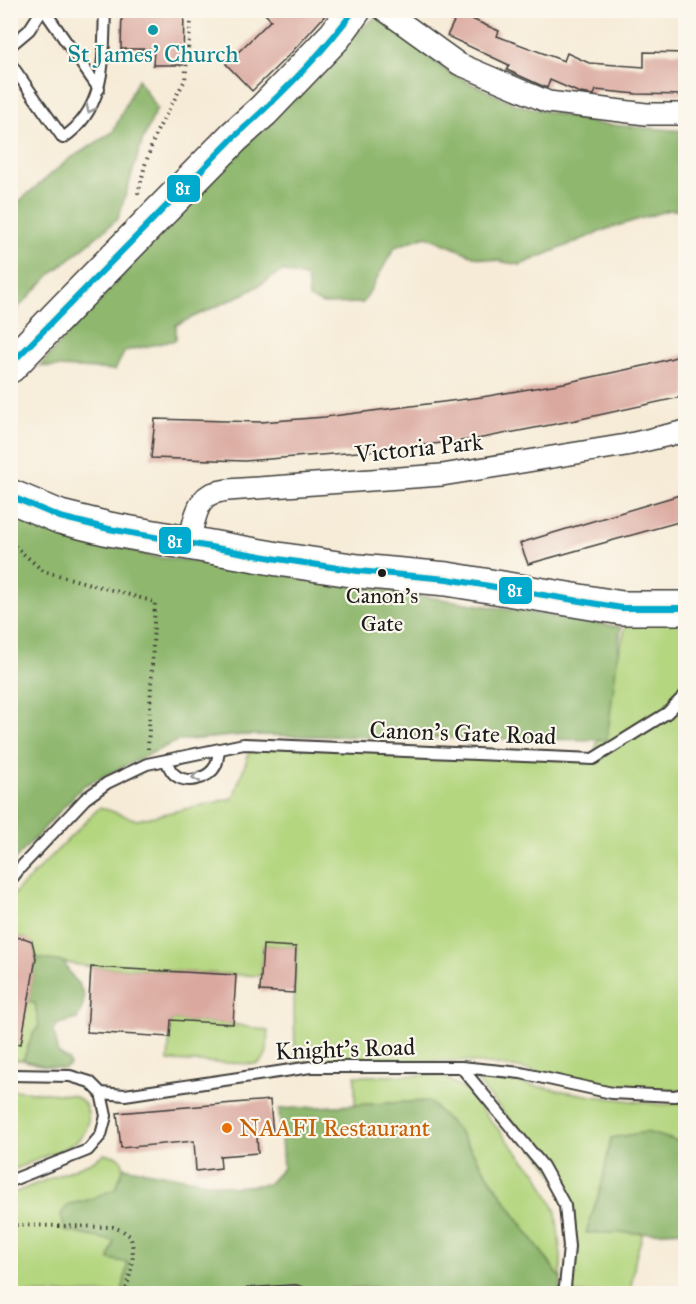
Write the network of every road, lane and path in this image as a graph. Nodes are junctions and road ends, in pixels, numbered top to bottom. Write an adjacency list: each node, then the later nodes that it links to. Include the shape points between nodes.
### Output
1 (43, 10): 6 (lane, via 29,30); 8 (lane)
2 (105, 10): 8 (lane)
3 (192, 10): 10 (path, via 185,80 156,133)
4 (354, 10): 11 (main road, via 335,36 263,111)
5 (384, 10): 9 (street, via 459,64 548,102 646,114)
6 (10, 46)
7 (10, 63): 8 (lane, one-way to 7, via 86,118 63,138)
8 (99, 89)
9 (686, 114)
10 (138, 192)
11 (10, 366)
12 (686, 430): 15 (street, Victoria Park, via 626,445 442,475 228,490 207,496 194,519)
13 (10, 496): 15 (main road, via 60,517)
14 (10, 542): 20 (path, via 43,571 155,602)
15 (189, 544): 16 (main road, via 358,571 459,580 622,608)
16 (686, 608)
17 (686, 694): 18 (lane, Canon's Gate Road, via 667,712 593,759 244,744)
18 (219, 750): 19 (lane, Canon's Gate Road); 19 (lane, one-way to 19, via 215,766 195,780 175,776)
19 (166, 760): 20 (lane, Canon's Gate Road)
20 (147, 765): 21 (lane, Canon's Gate Road, via 107,783 85,800)
21 (10, 881)
22 (461, 1068): 24 (lane, Knight's Road, via 310,1067 125,1095); 25 (lane, Knight's Road, via 521,1073 612,1093); 31 (lane, via 543,1166 565,1206 569,1246 565,1287)
23 (10, 1075): 24 (lane, Knight's Road, via 70,1076 90,1082)
24 (100, 1093): 26 (lane, via 106,1116 101,1135 88,1150)
25 (686, 1094)
26 (10, 1181)
27 (10, 1225): 28 (path, via 113,1227 123,1231 130,1236 134,1248)
28 (125, 1293)
29 (249, 1293): 30 (lane)
30 (306, 1293)
31 (560, 1293)

